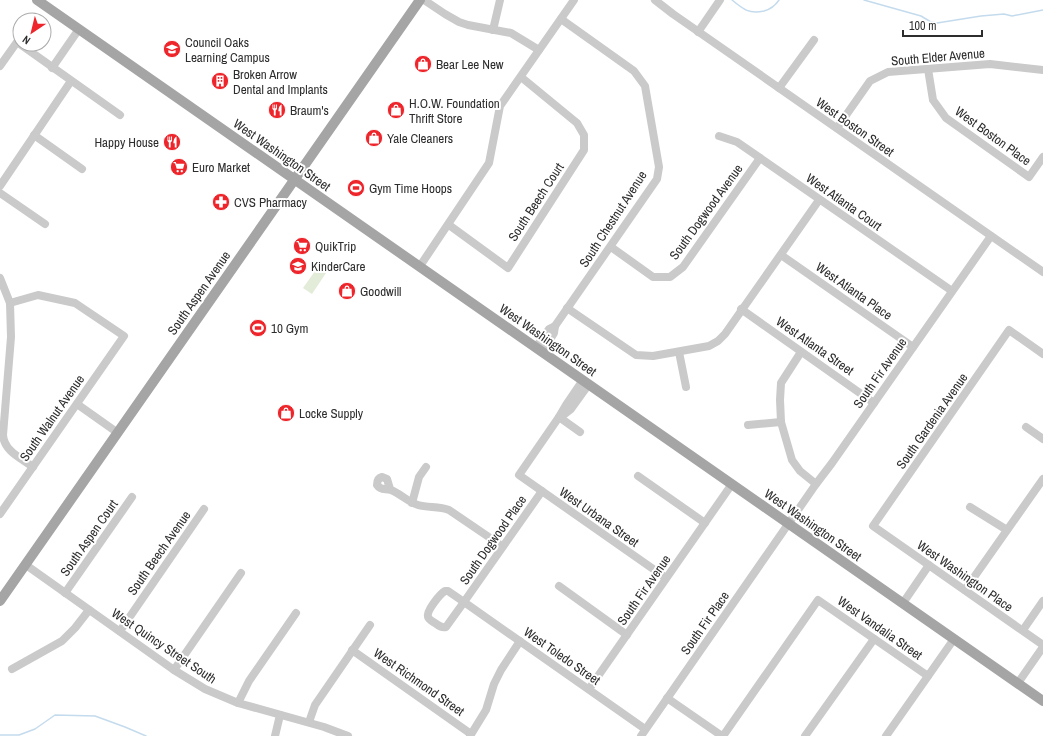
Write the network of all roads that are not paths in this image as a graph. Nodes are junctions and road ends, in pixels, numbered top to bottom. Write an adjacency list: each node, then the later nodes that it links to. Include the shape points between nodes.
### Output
1 (37, 0): 9 (main road, West Washington Street)
2 (420, 0): 28 (main road, South Aspen Avenue)
3 (424, 0): 10 (street, via 460,22)
4 (500, 0): 10 (street)
5 (574, 0): 8 (street)
6 (655, 0): 11 (street, West Boston Street)
7 (720, 0): 11 (street)
8 (561, 19): 13 (street); 35 (street, South Chestnut Avenue, via 634,71 645,86 659,167 656,180)
9 (79, 29): 15 (street); 28 (main road, West Washington Street)
10 (494, 30): 13 (street, via 511,33)
11 (698, 32): 20 (street, West Boston Street)
12 (814, 40): 20 (street)
13 (539, 50): 18 (street)
14 (0, 66): 15 (street, via 17,42)
15 (52, 68): 19 (street)
16 (928, 69): 17 (street, South Elder Avenue, via 990,64); 22 (street, South Elder Avenue, via 888,72 870,81); 25 (street, West Boston Place, via 933,100 946,118 1029,177)
17 (1043, 70)
18 (521, 76): 33 (street, via 500,106 489,163); 33 (street, South Beech Court, via 577,123 584,135 584,150 508,268)
19 (71, 81): 21 (street); 23 (street)
20 (779, 88): 22 (street, West Boston Street)
21 (120, 115)
22 (837, 128): 34 (street, West Boston Street)
23 (34, 135): 27 (street); 29 (street)
24 (719, 136): 26 (street, West Atlanta Court, via 737,142)
25 (1043, 157)
26 (760, 158): 31 (street, West Atlanta Court); 35 (street, South Dogwood Avenue, via 683,267 670,277 653,276)
27 (82, 169)
28 (294, 179): 37 (main road, West Washington Street); 58 (main road, South Aspen Avenue)
29 (0, 186)
30 (0, 193): 32 (street)
31 (819, 200): 36 (street); 40 (street, West Atlanta Court)
32 (45, 224)
33 (449, 225): 37 (street)
34 (991, 236): 38 (street, West Boston Street); 40 (street, South Fir Avenue)
35 (611, 247): 42 (street, South Chestnut Avenue)
36 (781, 255): 43 (street); 44 (street, West Atlanta Place)
37 (420, 266): 45 (main road, West Washington Street)
38 (1043, 272)
39 (0, 278): 41 (street)
40 (952, 291): 44 (street, South Fir Avenue)
41 (10, 303): 52 (street, South Walnut Avenue, via 38,295 75,303 124,336); 60 (street, via 11,337 3,442 8,449)
42 (567, 308): 45 (street, South Chestnut Avenue, via 555,326 554,333); 46 (street, via 636,355 653,356)
43 (741, 309): 46 (street, via 718,341 709,346); 47 (street, West Atlanta Street)
44 (913, 347): 51 (street, South Fir Avenue)
45 (539, 349): 49 (main road, West Washington Street)
46 (679, 352): 50 (street)
47 (801, 352): 51 (street, West Atlanta Street); 54 (street, via 781,383)
48 (1043, 354): 76 (street, South Gardenia Avenue, via 1010,330)
49 (586, 382): 53 (street, South Dogwood Place, via 571,409); 65 (main road, West Washington Street)
50 (686, 387)
51 (874, 403): 66 (street, South Fir Avenue)
52 (77, 404): 58 (street); 60 (street, South Walnut Avenue)
53 (559, 417): 57 (street); 62 (street, South Dogwood Place)
54 (781, 422): 55 (street); 66 (street, via 792,460 800,471)
55 (748, 425)
56 (1026, 427): 59 (street)
57 (580, 432)
58 (118, 433): 79 (main road, South Aspen Avenue)
59 (1043, 439)
60 (33, 467): 73 (street, South Walnut Avenue)
61 (426, 467): 70 (street, via 419,477)
62 (519, 475): 68 (street, West Urbana Street)
63 (638, 476): 74 (street)
64 (1043, 478): 77 (street)
65 (732, 484): 74 (street, South Fir Avenue); 75 (main road, West Washington Street)
66 (816, 484): 75 (street, South Fir Avenue)
67 (390, 489): 70 (street)
68 (542, 491): 78 (street, South Dogwood Place); 82 (street, West Urbana Street)
69 (132, 497): 85 (street, South Aspen Court)
70 (412, 503): 78 (street, via 449,510)
71 (970, 507): 77 (street)
72 (204, 509): 94 (street, South Beech Avenue)
73 (0, 514)
74 (705, 522): 82 (street, South Fir Avenue)
75 (788, 523): 89 (main road, West Washington Street); 106 (street, South Fir Place)
76 (873, 526): 80 (street, West Washington Place)
77 (1007, 530): 84 (street)
78 (502, 546): 88 (street, South Dogwood Place)
79 (26, 565): 85 (street, West Quincy Street South); 86 (main road, South Aspen Avenue)
80 (929, 565): 84 (street, West Washington Place); 89 (street)
81 (241, 573): 102 (street)
82 (666, 578): 95 (street, South Fir Avenue)
83 (559, 586): 95 (street)
84 (965, 590): 93 (street, West Washington Place)
85 (65, 593): 90 (street, West Quincy Street South)
86 (0, 601)
87 (1043, 601): 93 (street)
88 (464, 602): 88 (street, South Dogwood Place, via 448,591 441,593 428,612 429,619 438,626 446,627); 98 (street, West Toledo Street)
89 (902, 603): 97 (main road, West Washington Street)
90 (89, 610): 94 (street, West Quincy Street South); 101 (street, via 62,641)
91 (296, 613): 108 (street, via 249,681)
92 (370, 625): 100 (street)
93 (1023, 630): 99 (street, West Washington Place)
94 (120, 631): 102 (street, West Quincy Street South)
95 (627, 635): 105 (street, South Fir Avenue)
96 (874, 639): 103 (street, West Vandalia Street); 115 (street, West Vandalia Street, via 818,600); 116 (street)
97 (954, 639): 103 (street); 104 (main road, West Washington Street)
98 (520, 641): 105 (street, West Toledo Street); 112 (street, via 497,677 486,710)
99 (1043, 646): 104 (street)
100 (352, 650): 110 (street, via 315,705); 112 (street, West Richmond Street)
101 (12, 670)
102 (174, 670): 108 (street, West Quincy Street South, via 206,689)
103 (928, 676): 117 (street)
104 (1018, 683): 107 (main road, West Washington Street)
105 (589, 689): 111 (street, West Toledo Street)
106 (667, 698): 111 (street, South Fir Place); 115 (street)
107 (1043, 701)
108 (238, 703): 109 (street, West Quincy Street South)
109 (280, 715): 110 (street, West Quincy Street South); 113 (street)
110 (309, 722): 114 (street, West Quincy Street South)
111 (643, 732)
112 (471, 735)
113 (274, 736)
114 (348, 736)
115 (723, 736)
116 (805, 736)
117 (886, 736)

